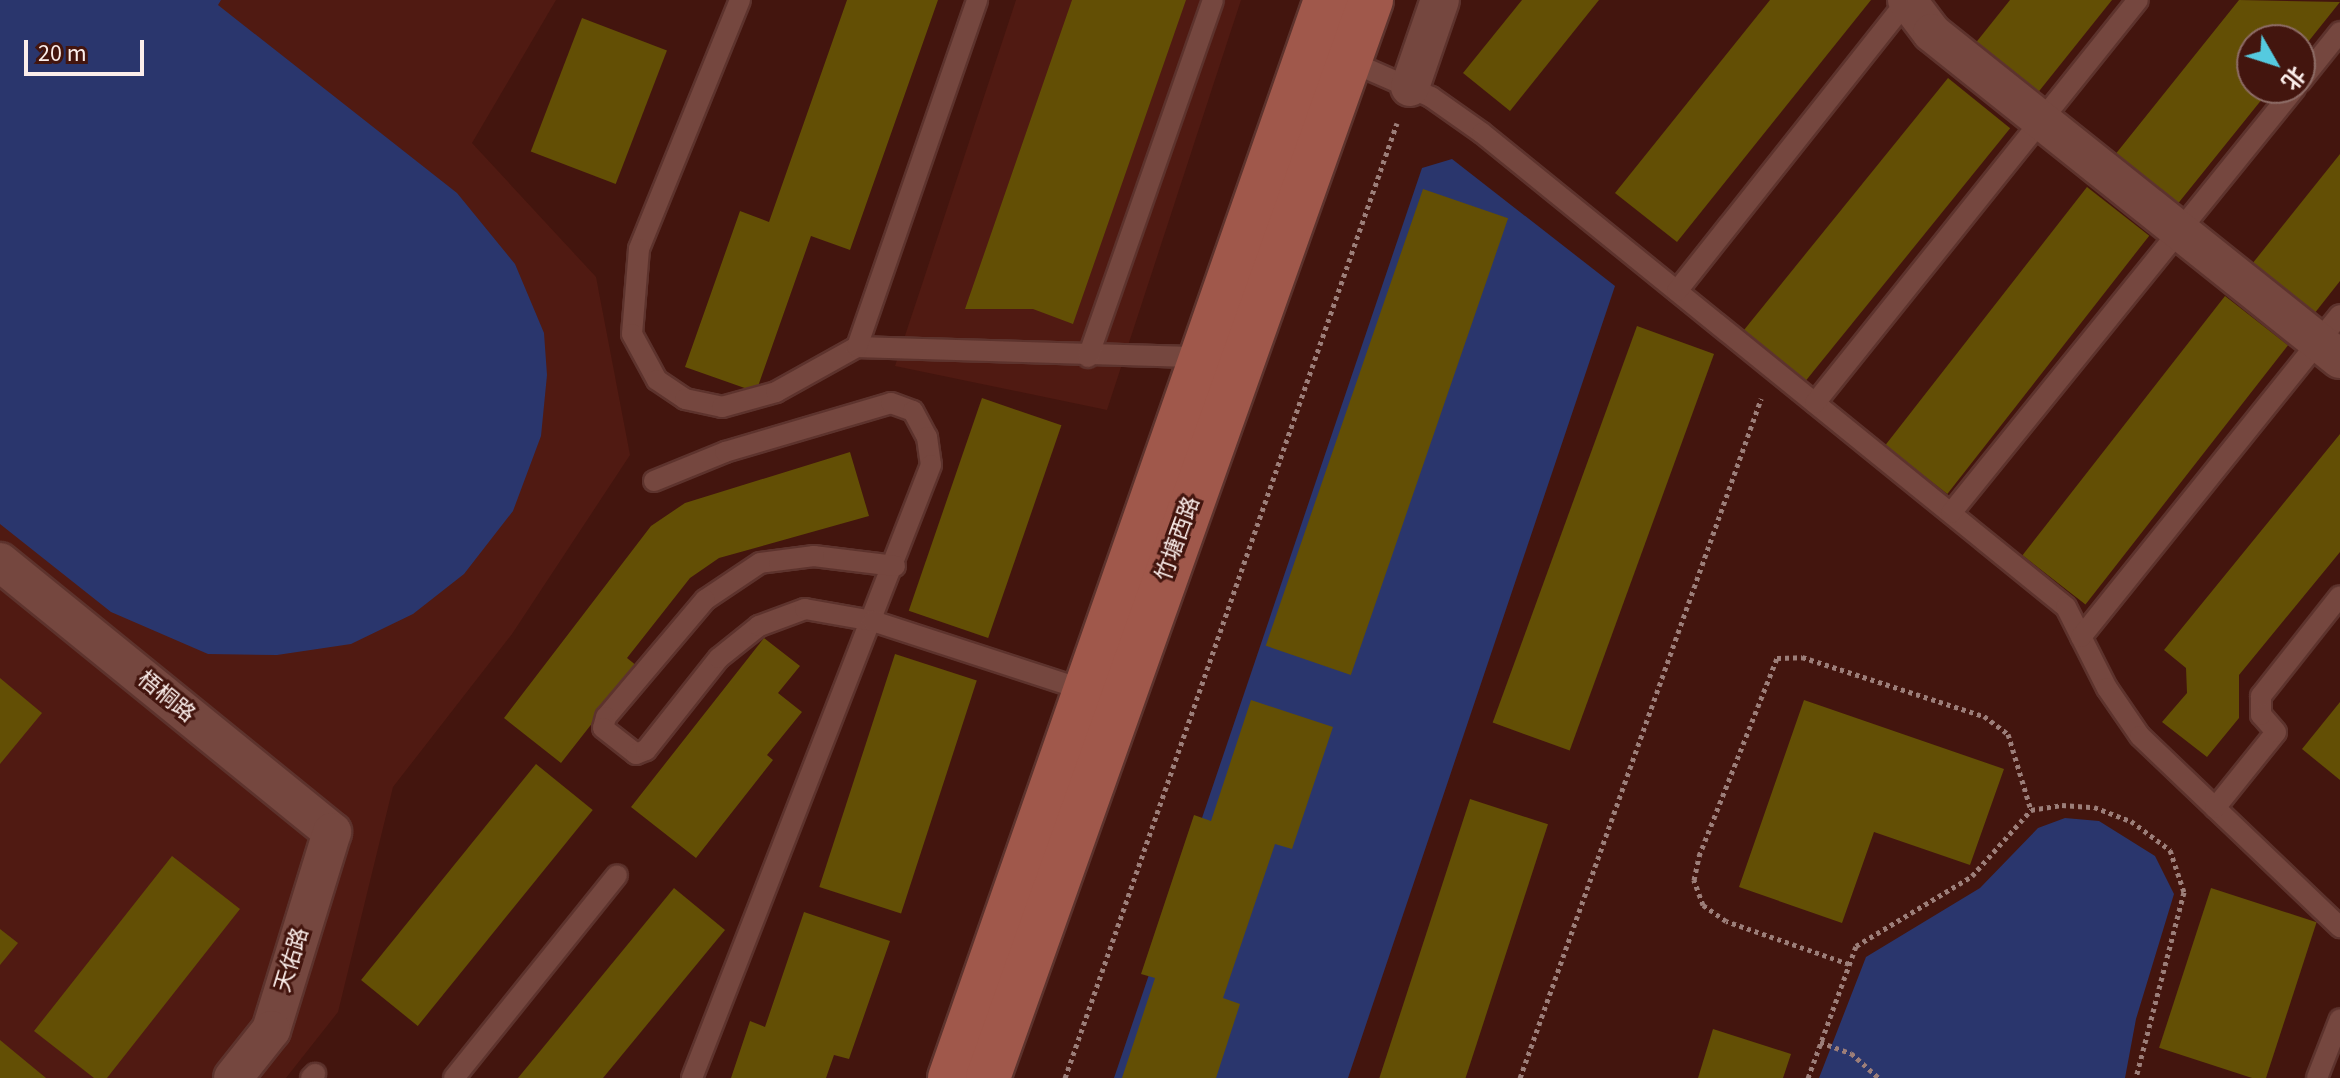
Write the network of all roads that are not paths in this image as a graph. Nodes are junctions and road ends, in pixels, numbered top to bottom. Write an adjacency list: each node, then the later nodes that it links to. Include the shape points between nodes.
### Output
1 (740, 0): 18 (lane, via 639,249 632,334 657,380 685,399 722,407 776,392)
2 (977, 0): 18 (lane)
3 (1213, 0): 19 (lane)
4 (1326, 0): 20 (main road, 竹塘西路)
5 (1371, 0): 10 (main road, 竹塘西路)
6 (1440, 0): 12 (street)
7 (1907, 0): 14 (street, via 1932,33); 16 (lane)
8 (2138, 0): 14 (lane)
9 (2340, 32): 11 (lane)
10 (1349, 61): 12 (lane); 39 (main road, 竹塘西路)
11 (2316, 62)
12 (1410, 87): 16 (lane, via 1482,133)
13 (2282, 104): 15 (lane)
14 (2041, 120): 15 (street); 21 (lane)
15 (2180, 231): 17 (street); 23 (lane)
16 (1677, 291): 21 (lane)
17 (2333, 339): 28 (lane)
18 (857, 347): 19 (lane)
19 (1088, 357): 20 (lane)
20 (1198, 357): 29 (main road, 竹塘西路)
21 (1815, 403): 23 (lane)
22 (654, 481): 25 (lane, via 725,452 891,403 913,411 927,437 931,465)
23 (1951, 513): 28 (lane, via 2066,607)
24 (0, 562): 31 (street, 梧桐路)
25 (895, 566): 27 (lane); 27 (lane, via 814,556 760,563 705,600 606,717 603,728 636,754 646,750 719,658 759,626 805,609)
26 (2340, 596): 30 (lane, via 2261,696 2261,715 2276,732)
27 (873, 621): 29 (lane); 37 (lane)
28 (2081, 637): 30 (lane, via 2140,736)
29 (1084, 690): 38 (main road, 竹塘西路)
30 (2215, 808): 33 (lane)
31 (332, 832): 35 (street, 天佑路, via 271,1030)
32 (617, 875): 36 (lane)
33 (2340, 927)
34 (2340, 1019): 40 (lane)
35 (233, 1078)
36 (454, 1078)
37 (692, 1078)
38 (950, 1078)
39 (988, 1078)
40 (2317, 1078)

